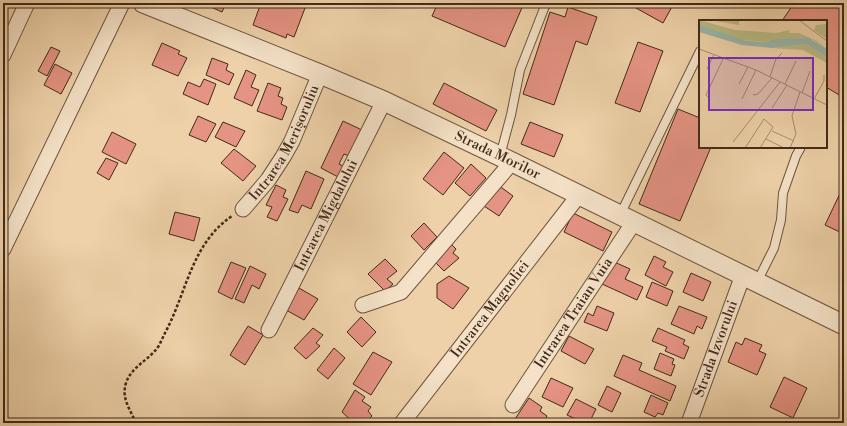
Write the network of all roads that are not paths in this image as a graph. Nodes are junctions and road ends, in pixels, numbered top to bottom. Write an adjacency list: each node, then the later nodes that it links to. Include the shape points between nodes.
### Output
1 (27, 3): 6 (street)
2 (122, 3): 14 (street)
3 (143, 3): 7 (street, Strada Morilor)
4 (548, 3): 10 (lane, via 520,70)
5 (699, 53): 13 (lane)
6 (3, 55)
7 (320, 74): 8 (street, Strada Morilor); 12 (street, Intrarea Merișoruliu, via 283,157 268,180)
8 (384, 101): 10 (street, Strada Morilor); 18 (street, Intrarea Migdalului)
9 (800, 148): 15 (lane, via 783,193 781,220 774,248)
10 (506, 159): 11 (street, Strada Morilor); 16 (street, via 401,292)
11 (579, 195): 13 (street, Strada Morilor); 20 (street, Intrarea Magnoliei)
12 (243, 209)
13 (627, 218): 15 (street, Strada Morilor); 19 (street, Intrarea Traian Vuia)
14 (3, 249)
15 (750, 278): 17 (street, Strada Morilor); 21 (street, Strada Izvorului)
16 (363, 305)
17 (844, 325)
18 (269, 330)
19 (514, 404)
20 (402, 423)
21 (689, 423)

